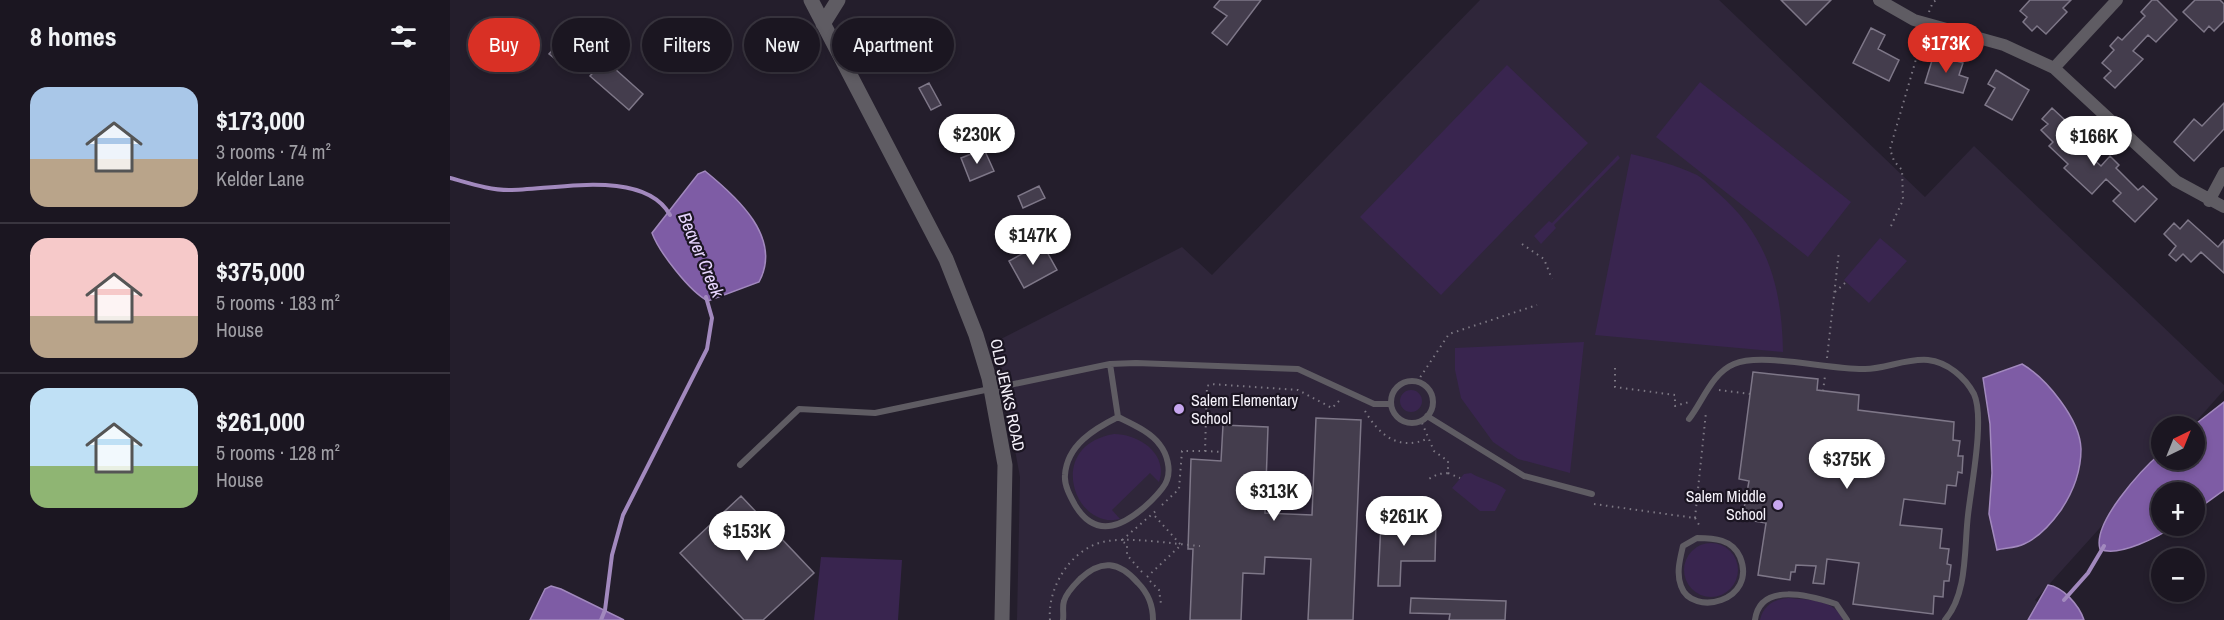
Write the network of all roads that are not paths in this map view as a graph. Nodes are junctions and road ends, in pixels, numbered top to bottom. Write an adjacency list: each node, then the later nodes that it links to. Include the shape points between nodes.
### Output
1 (811, 0): 5 (street, OLD JENKS ROAD)
2 (838, 0): 5 (street)
3 (1879, 0): 6 (street, via 1914,20 2004,45)
4 (2117, 0): 6 (street)
5 (824, 24): 11 (street, OLD JENKS ROAD, via 946,259 976,335)
6 (2054, 68): 8 (street, via 2176,181)
7 (2224, 173): 8 (street)
8 (2209, 201): 9 (street)
9 (2224, 207)
10 (1110, 364): 11 (lane); 12 (lane, via 1298,369 1374,404); 14 (lane)
11 (991, 390): 16 (lane, via 875,413 799,409); 19 (street, OLD JENKS ROAD, via 1005,465)
12 (1391, 404): 13 (lane, via 1393,411 1409,423); 13 (lane, via 1398,386 1417,382 1432,396)
13 (1427, 416): 17 (lane, via 1524,476)
14 (1118, 417): 14 (lane, via 1096,427 1068,457 1065,477 1077,508 1101,526 1116,526 1139,513 1167,481 1169,465 1160,444)
15 (1689, 419): 24 (lane, via 1725,368 1745,360 1865,369 1927,360 1948,366 1973,392 1978,417 1966,560 1956,601)
16 (740, 465)
17 (1592, 494)
18 (1683, 546): 18 (lane, via 1697,538 1712,538 1732,546 1744,566 1738,591 1715,602 1701,602 1685,593 1678,574)
19 (1002, 620)
20 (1063, 620): 21 (lane, via 1064,601 1076,583 1096,566 1114,564 1129,572 1145,590)
21 (1153, 620)
22 (1755, 620): 23 (lane, via 1760,606 1784,593 1836,604)
23 (1847, 620)
24 (1946, 620)

